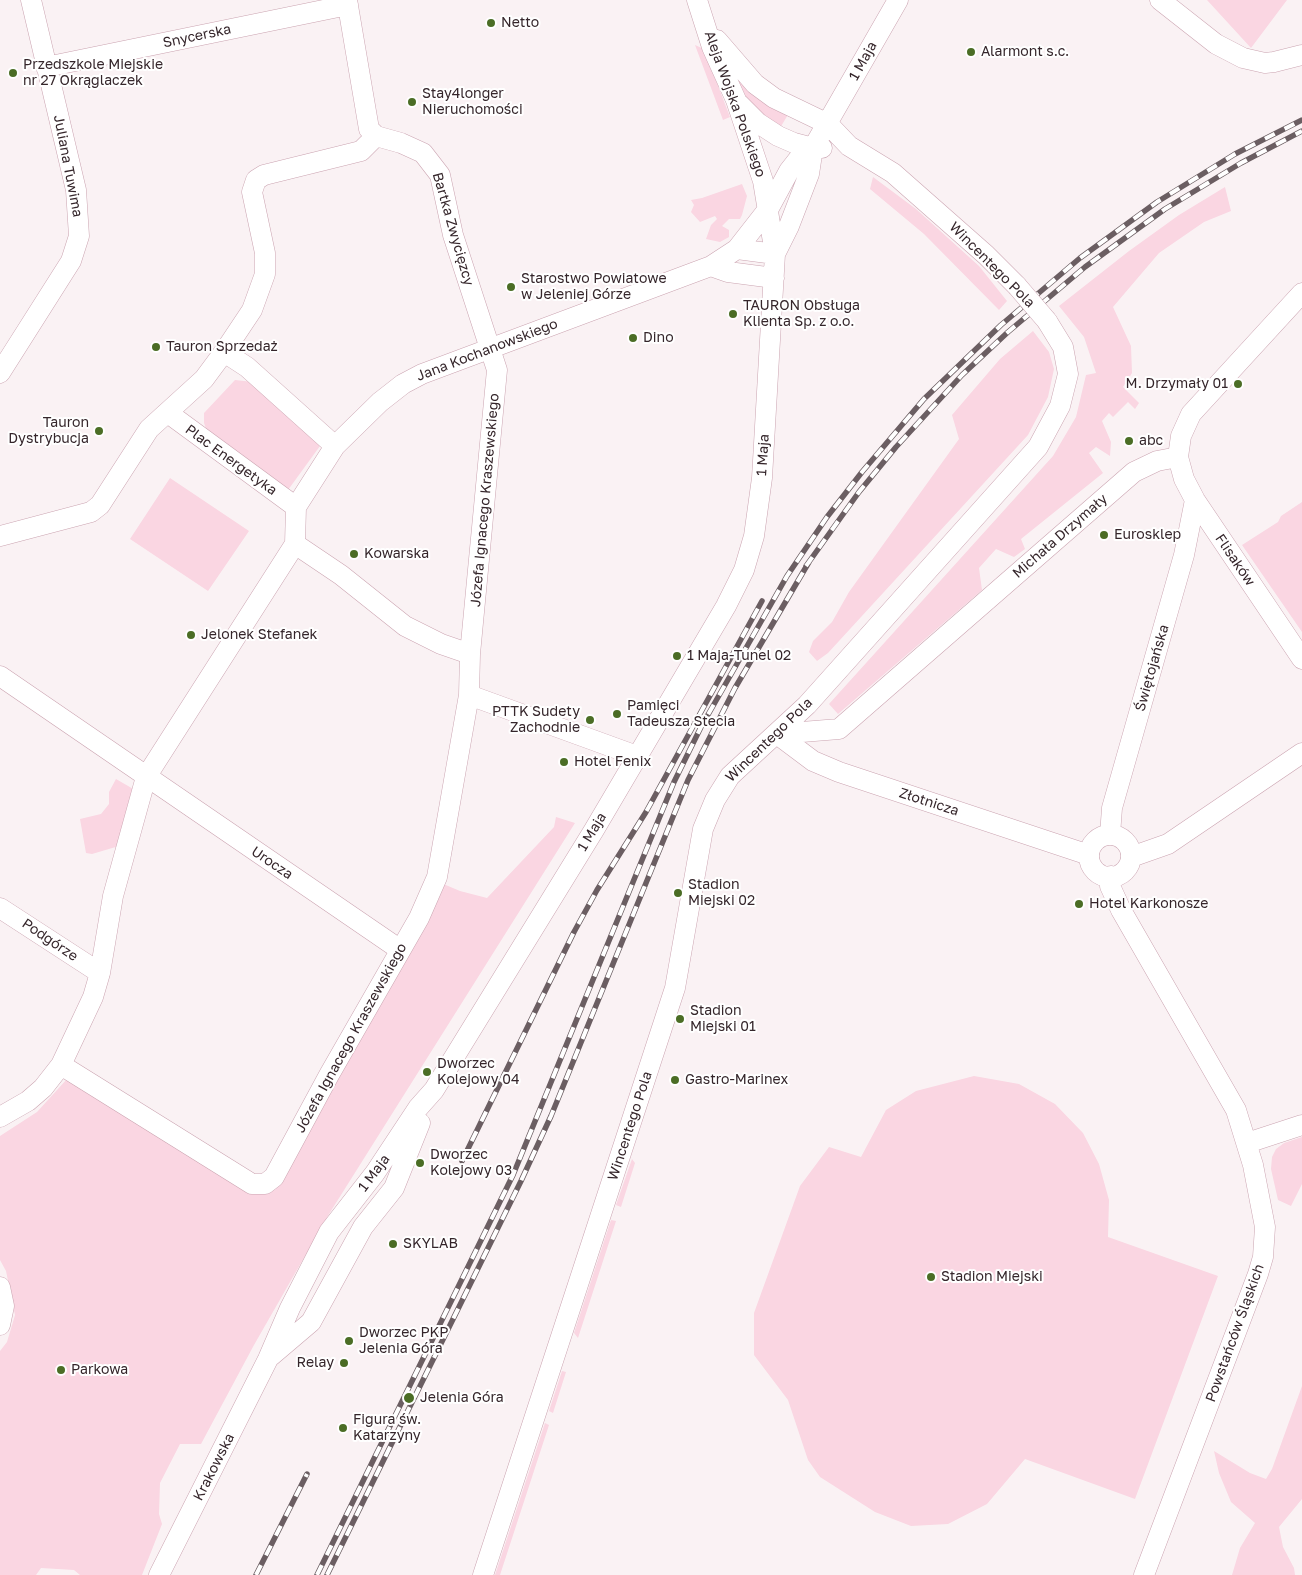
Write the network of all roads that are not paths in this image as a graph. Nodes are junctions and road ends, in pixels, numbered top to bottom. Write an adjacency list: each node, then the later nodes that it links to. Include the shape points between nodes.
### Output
1 (31, 0): 8 (street, Juliana Tuwima)
2 (697, 0): 6 (street, Aleja Wojska Polskiego)
3 (898, 0): 10 (street, 1 Maja)
4 (1160, 0): 7 (street, via 1216,44 1243,58 1274,62)
5 (347, 2): 8 (street, Snycerska); 11 (street, via 366,119)
6 (706, 24): 9 (street, Aleja Wojska Polskiego, via 712,48); 10 (street, Wincentego Pola, via 731,59 755,84 774,98)
7 (1302, 55)
8 (46, 66): 22 (street, Juliana Tuwima, via 76,190 79,236 69,266)
9 (736, 100): 13 (street, via 769,131); 14 (street, Aleja Wojska Polskiego)
10 (828, 124): 12 (street, Wincentego Pola); 13 (street, 1 Maja)
11 (376, 136): 20 (street, Bartka Zwycięzcy, via 422,153 440,175 453,235); 21 (street, via 361,151 264,175 254,183 253,196 265,253 265,274 252,310)
12 (849, 146): 13 (street); 34 (street, Wincentego Pola, bridge, via 893,173 1017,286 1047,321 1063,347 1068,374 1060,406 1038,447 1023,466 834,676)
13 (813, 148): 14 (street, 1 Maja, via 789,171); 16 (street, 1 Maja, via 809,174)
14 (769, 208): 15 (street, Jana Kochanowskiego); 16 (street, 1 Maja)
15 (737, 249): 16 (street); 17 (street, Jana Kochanowskiego)
16 (775, 254): 18 (street, 1 Maja)
17 (711, 266): 18 (street); 20 (street, Jana Kochanowskiego)
18 (774, 278): 36 (street, 1 Maja, via 762,478 748,558 726,606)
19 (1302, 293): 25 (street, via 1191,414 1180,436)
20 (491, 348): 24 (street, Jana Kochanowskiego, via 403,384); 30 (street, Józefa Ignacego Kraszewskiego, via 497,370)
21 (224, 352): 23 (street, via 204,379); 24 (street, via 247,367)
22 (0, 373)
23 (168, 413): 27 (street, Plac Energetyka); 28 (street, via 149,429 100,506 91,512)
24 (335, 446): 27 (street, Jana Kochanowskiego)
25 (1178, 457): 26 (street, Flisaków, via 1184,479); 34 (street, Michała Drzymały, via 1157,461 1134,472 839,729)
26 (1195, 500): 31 (street, Flisaków); 38 (street, Świętojańska, via 1184,555 1112,808)
27 (296, 507): 29 (street)
28 (0, 536)
29 (295, 544): 30 (street, via 341,575 404,626); 37 (street)
30 (470, 654): 33 (street, Józefa Ignacego Kraszewskiego)
31 (1302, 659)
32 (0, 676): 37 (street, Urocza)
33 (469, 695): 36 (street); 43 (street, Józefa Ignacego Kraszewskiego, via 437,877 419,918)
34 (777, 734): 39 (street, Złotnicza, via 813,761 839,772); 54 (street, Wincentego Pola, via 730,776 720,790 703,829 675,988)
35 (1302, 753): 40 (street, via 1168,844)
36 (637, 756): 46 (street, 1 Maja)
37 (146, 777): 43 (street, Urocza); 44 (street, via 113,896)
38 (1110, 835): 39 (street, via 1095,841); 40 (street, via 1125,842)
39 (1089, 855): 41 (street, via 1093,868 1104,876)
40 (1131, 858): 41 (street, via 1124,871)
41 (1111, 876): 49 (street, Powstańców Śląskich, via 1110,886 1120,910 1236,1110)
42 (0, 908): 44 (street, Podgórze)
43 (399, 949): 45 (street, Józefa Ignacego Kraszewskiego, via 274,1178 265,1184 252,1184)
44 (100, 973): 45 (street)
45 (61, 1065): 47 (street, via 28,1101)
46 (434, 1090): 52 (street, 1 Maja, via 329,1232); 52 (street, via 394,1188 362,1227 310,1322)
47 (0, 1117)
48 (1302, 1126): 49 (street)
49 (1247, 1143): 55 (street, Powstańców Śląskich, via 1263,1214 1263,1257)
50 (0, 1287): 51 (street, via 4,1306)
51 (0, 1325)
52 (268, 1359): 53 (street, Krakowska)
53 (159, 1575)
54 (483, 1575)
55 (1144, 1575)

